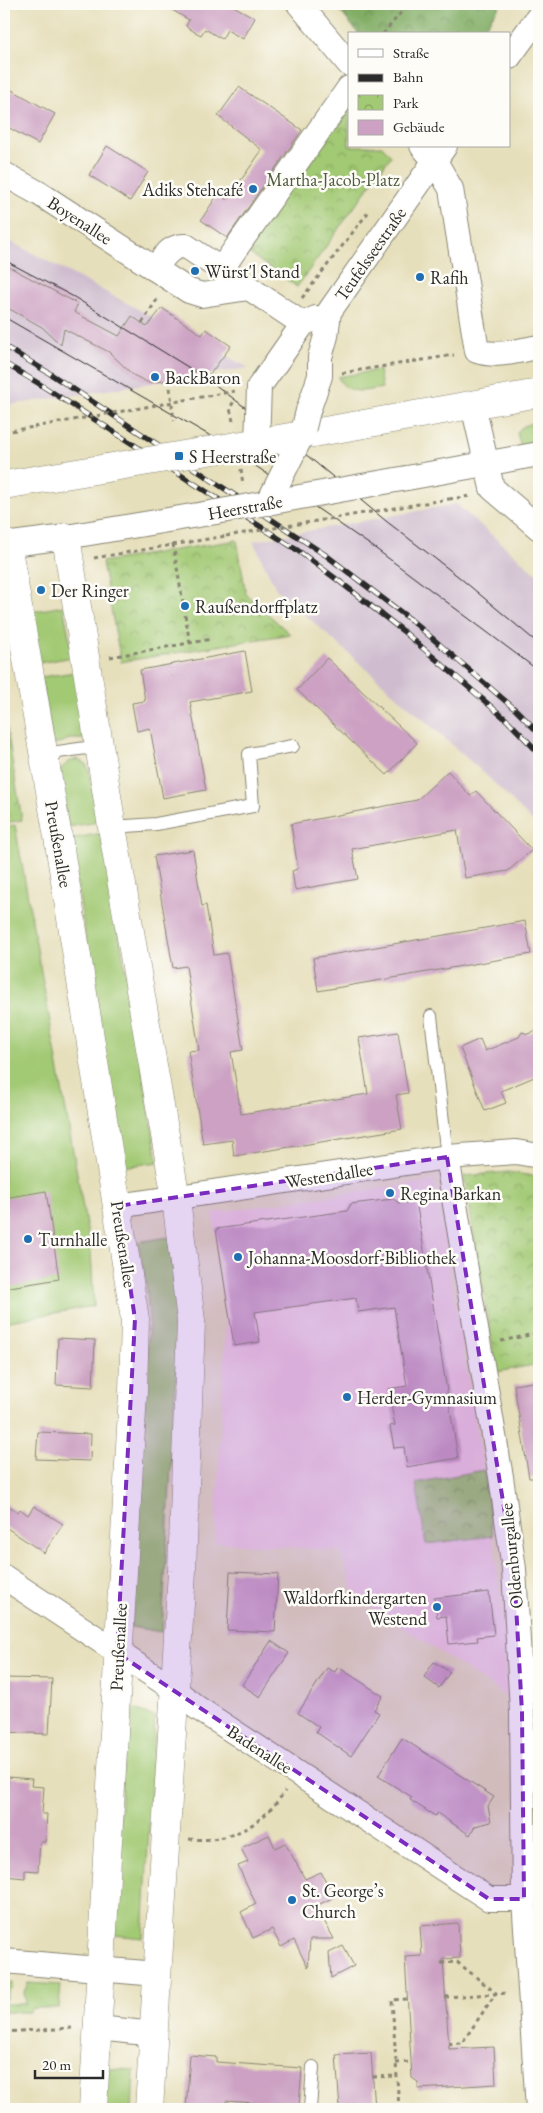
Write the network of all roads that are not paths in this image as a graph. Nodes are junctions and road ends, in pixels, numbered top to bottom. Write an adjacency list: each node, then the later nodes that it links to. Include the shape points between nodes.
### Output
1 (299, 4): 4 (street)
2 (539, 16): 3 (street)
3 (510, 57)
4 (348, 63)
5 (348, 89): 8 (street)
6 (434, 151): 11 (street, Teufelsseestraße); 13 (street, via 451,189 477,351 498,354)
7 (4, 174): 9 (street, Boyenallee)
8 (222, 268): 9 (street, via 186,246 178,246 171,249); 10 (street)
9 (162, 274): 10 (street, Boyenallee, via 189,291 202,294)
10 (249, 288): 12 (street)
11 (329, 312): 12 (street, Teufelsseestraße); 16 (street, Teufelsseestraße, via 320,357 320,376)
12 (303, 324): 17 (street, bridge, via 250,388)
13 (539, 347)
14 (539, 393): 15 (street)
15 (473, 405): 16 (street, via 336,429); 19 (street)
16 (305, 423): 17 (street, bridge); 21 (street, Teufelsseestraße, bridge)
17 (257, 443): 20 (street, bridge)
18 (539, 454): 19 (street, Heerstraße)
19 (485, 463): 21 (street, Heerstraße, bridge); 22 (street, via 492,488)
20 (4, 485)
21 (268, 503): 23 (street, Heerstraße, bridge)
22 (539, 528)
23 (66, 537): 24 (street, Heerstraße); 26 (street)
24 (5, 539): 27 (street, Preußenallee)
25 (293, 746): 28 (lane, via 249,754 253,806 156,824)
26 (100, 756): 27 (lane, via 86,748 58,752); 28 (street)
27 (46, 766): 33 (street, Preußenallee)
28 (112, 827): 32 (street)
29 (430, 1016): 31 (lane)
30 (539, 1156): 31 (street, Westendallee, via 516,1152)
31 (447, 1157): 32 (street, Westendallee); 37 (street, Oldenburgallee, via 514,1569 522,1712)
32 (176, 1198): 33 (street, Westendallee); 36 (street, via 191,1321)
33 (118, 1206): 35 (street, Preußenallee, via 136,1319)
34 (4, 1577): 35 (street, Badenallee)
35 (118, 1653): 36 (street, Badenallee); 39 (street, Preußenallee)
36 (175, 1690): 37 (street, Badenallee, via 196,1707 489,1899); 40 (street)
37 (524, 1899): 47 (street, Oldenburgallee)
38 (4, 1960): 39 (street)
39 (102, 1968): 40 (street); 41 (street, Preußenallee)
40 (157, 1974): 42 (street)
41 (98, 2028): 42 (street); 44 (street, Preußenallee)
42 (154, 2034): 45 (street)
43 (313, 2066): 46 (lane)
44 (93, 2109)
45 (150, 2109)
46 (310, 2109)
47 (538, 2109)

